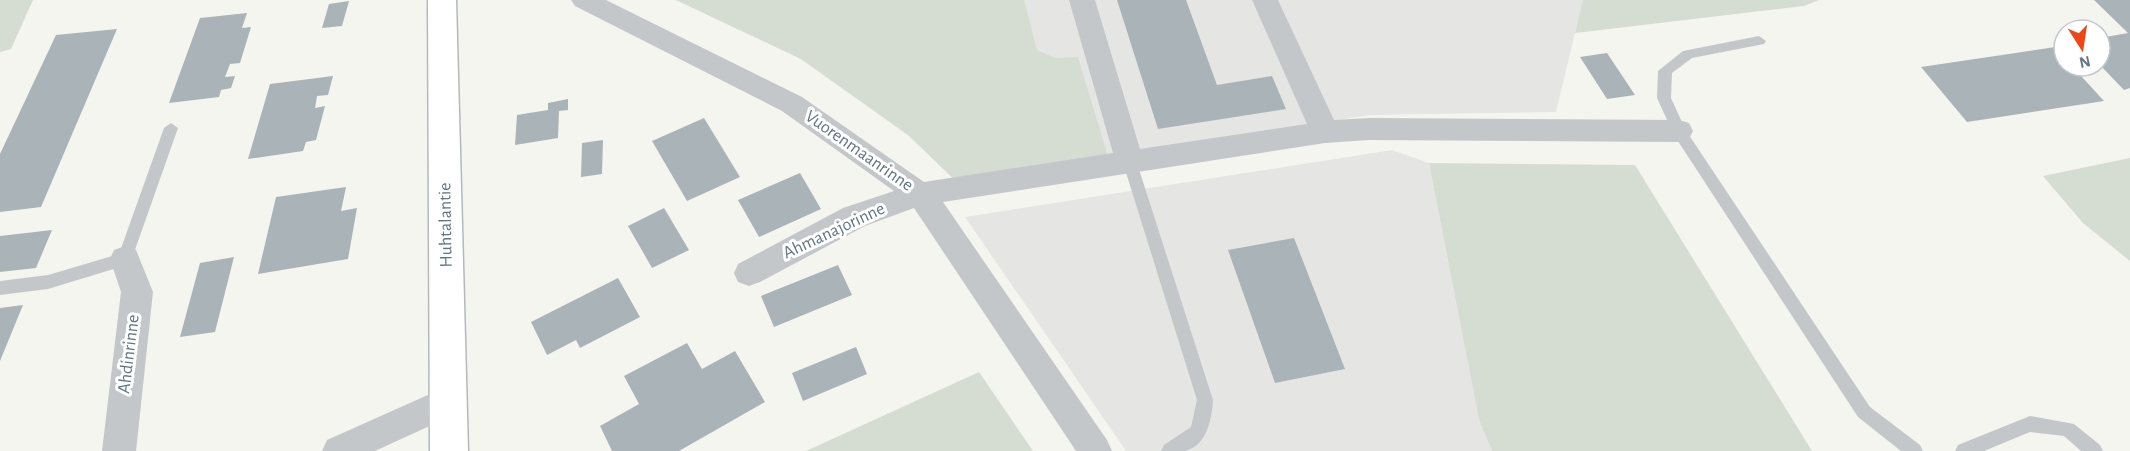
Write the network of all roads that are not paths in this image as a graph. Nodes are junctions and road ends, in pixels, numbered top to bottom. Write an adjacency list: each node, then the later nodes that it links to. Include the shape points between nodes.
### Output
1 (442, 0): 14 (main road, Huhtalantie)
2 (584, 0): 10 (street, Vuorenmaanrinne, via 792,104)
3 (1082, 0): 9 (street)
4 (1265, 0): 8 (street)
5 (1759, 41): 7 (lane, via 1688,54 1665,71 1664,98)
6 (171, 128): 11 (lane)
7 (1679, 131): 8 (street, Ahmanajorinne); 20 (lane, via 1864,412)
8 (1325, 132): 9 (street, Ahmanajorinne)
9 (1130, 163): 10 (street, Ahmanajorinne); 19 (lane, via 1205,400 1204,421 1194,438)
10 (920, 194): 12 (street, Ahmanajorinne, via 854,218); 18 (street, Vuorenmaanrinne)
11 (125, 259): 13 (lane, via 48,282); 15 (street, Ahdinrinne, via 137,292)
12 (749, 273)
13 (0, 288)
14 (448, 401): 16 (street); 17 (main road, Huhtalantie)
15 (119, 451)
16 (339, 451)
17 (449, 451)
18 (1095, 451)
19 (1170, 451)
20 (1914, 451)
21 (1964, 451): 22 (lane, via 2030,424 2068,429)
22 (2094, 451)

